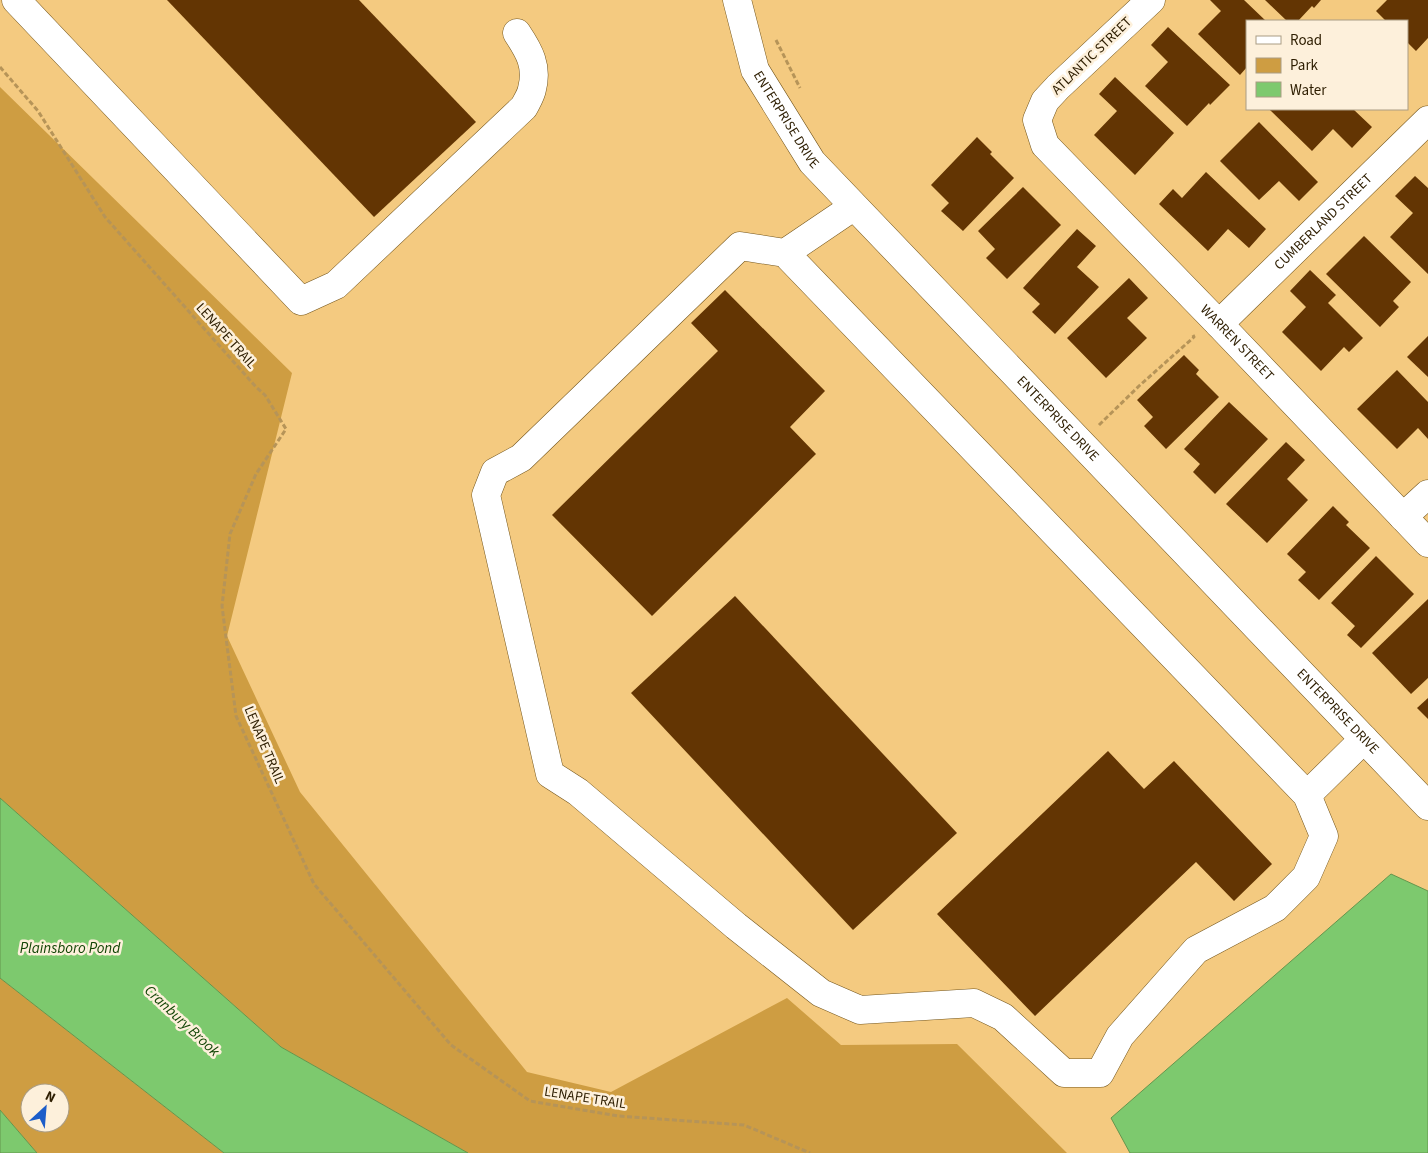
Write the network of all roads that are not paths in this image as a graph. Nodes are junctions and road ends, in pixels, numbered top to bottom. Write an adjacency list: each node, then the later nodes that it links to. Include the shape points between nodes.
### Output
1 (16, 0): 4 (street, via 300,302 336,285 524,107 532,90 534,71 530,52)
2 (737, 0): 7 (street, ENTERPRISE DRIVE, via 755,70 812,162)
3 (1151, 0): 6 (street, ATLANTIC STREET, via 1045,101 1037,120)
4 (517, 33)
5 (1428, 120): 9 (street, CUMBERLAND STREET)
6 (1045, 145): 9 (street, WARREN STREET)
7 (853, 207): 8 (street); 13 (street, ENTERPRISE DRIVE)
8 (785, 253): 14 (street); 14 (street, via 740,246 521,458 495,472 486,495 550,774 578,792 736,926 821,992 860,1010 974,1003 1004,1017 1064,1073 1100,1073 1120,1036 1196,950 1275,908 1306,876 1324,836)
9 (1212, 317): 11 (street, WARREN STREET)
10 (1428, 494): 11 (street)
11 (1403, 517): 12 (street, WARREN STREET)
12 (1428, 543)
13 (1364, 739): 14 (street); 15 (street, ENTERPRISE DRIVE)
14 (1307, 795)
15 (1428, 806)

